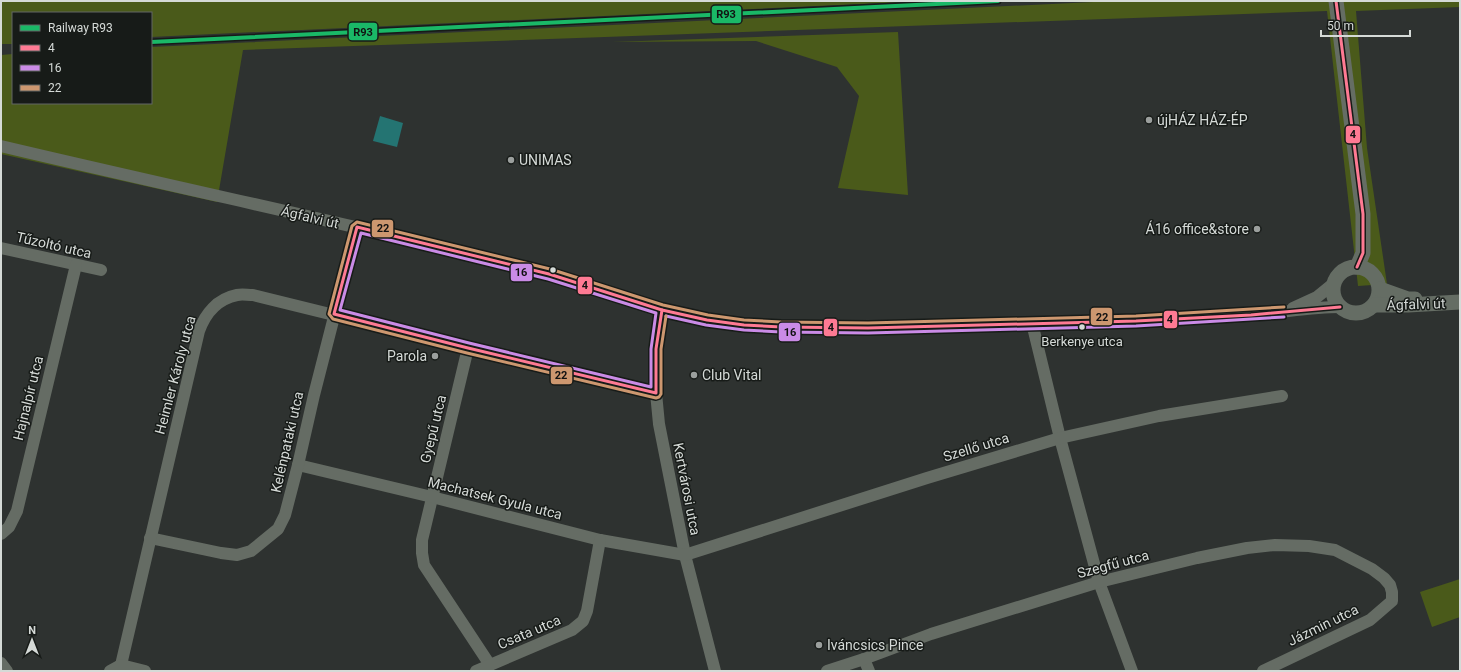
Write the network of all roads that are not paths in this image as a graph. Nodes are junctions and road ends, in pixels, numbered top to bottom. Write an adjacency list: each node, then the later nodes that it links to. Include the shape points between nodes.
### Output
1 (1336, 1): 5 (main road, via 1363,214)
2 (1, 146): 3 (street, Ágfalvi út)
3 (356, 227): 13 (street, Ágfalvi út, via 549,274); 15 (street, Kelénpataki utca)
4 (1, 248): 6 (street, Tűzoltó utca)
5 (1363, 264): 8 (main road, via 1342,271); 9 (main road, via 1378,281)
6 (76, 265): 7 (street, Tűzoltó utca); 23 (street, Hajnalpír utca, via 17,511 9,527)
7 (101, 270)
8 (1333, 284): 12 (main road, via 1334,297); 14 (street, Ágfalvi út, via 1317,297)
9 (1380, 289): 10 (main road, Ágfalvi út, via 1408,298); 11 (main road)
10 (1459, 302): 11 (main road, Ágfalvi út)
11 (1374, 305): 12 (main road, via 1367,311 1356,314)
12 (1340, 307): 14 (street, Ágfalvi út)
13 (662, 310): 16 (street, Ágfalvi út, via 707,320 781,327 868,328); 18 (street, Kertvárosi utca, via 656,349)
14 (1284, 312): 16 (street, Ágfalvi út, via 1174,319)
15 (334, 314): 17 (street, Heimler Károly utca); 21 (street, Kelénpataki utca); 24 (street, Heimler Károly utca, via 253,295 236,295 209,311 200,331)
16 (1032, 323): 20 (street)
17 (468, 348): 18 (street, Heimler Károly utca); 22 (street, Gyepű utca)
18 (656, 393): 26 (street, Kertvárosi utca, via 659,424)
19 (1282, 396): 20 (street, Szellő utca, via 1159,416)
20 (1060, 438): 26 (street, Szellő utca); 27 (street)
21 (298, 465): 22 (street, Machatsek Gyula utca); 24 (street, Kelénpataki utca, via 285,516 278,528 251,551 237,555 226,554)
22 (432, 497): 25 (street, Machatsek Gyula utca); 31 (street, Gyepű utca, via 422,540 424,566)
23 (1, 534)
24 (150, 538): 32 (street, Heimler Károly utca)
25 (600, 540): 26 (street, Machatsek Gyula utca); 31 (street, Csata utca, via 583,621 572,630)
26 (685, 555): 36 (street, Kertvárosi utca)
27 (1100, 582): 28 (street, Szegfű utca, via 1247,548 1275,545 1309,546 1335,550 1372,569 1390,585); 29 (street, Szegfű utca, via 931,634); 39 (street)
28 (1392, 601): 40 (street, Jázmin utca, via 1370,620)
29 (864, 659): 37 (street, Szegfű utca); 38 (street)
30 (1, 663): 33 (street)
31 (490, 665): 35 (street, Csata utca)
32 (115, 668): 34 (street)
33 (7, 671)
34 (145, 671)
35 (476, 671)
36 (715, 671)
37 (827, 671)
38 (869, 671)
39 (1132, 671)
40 (1263, 671)

